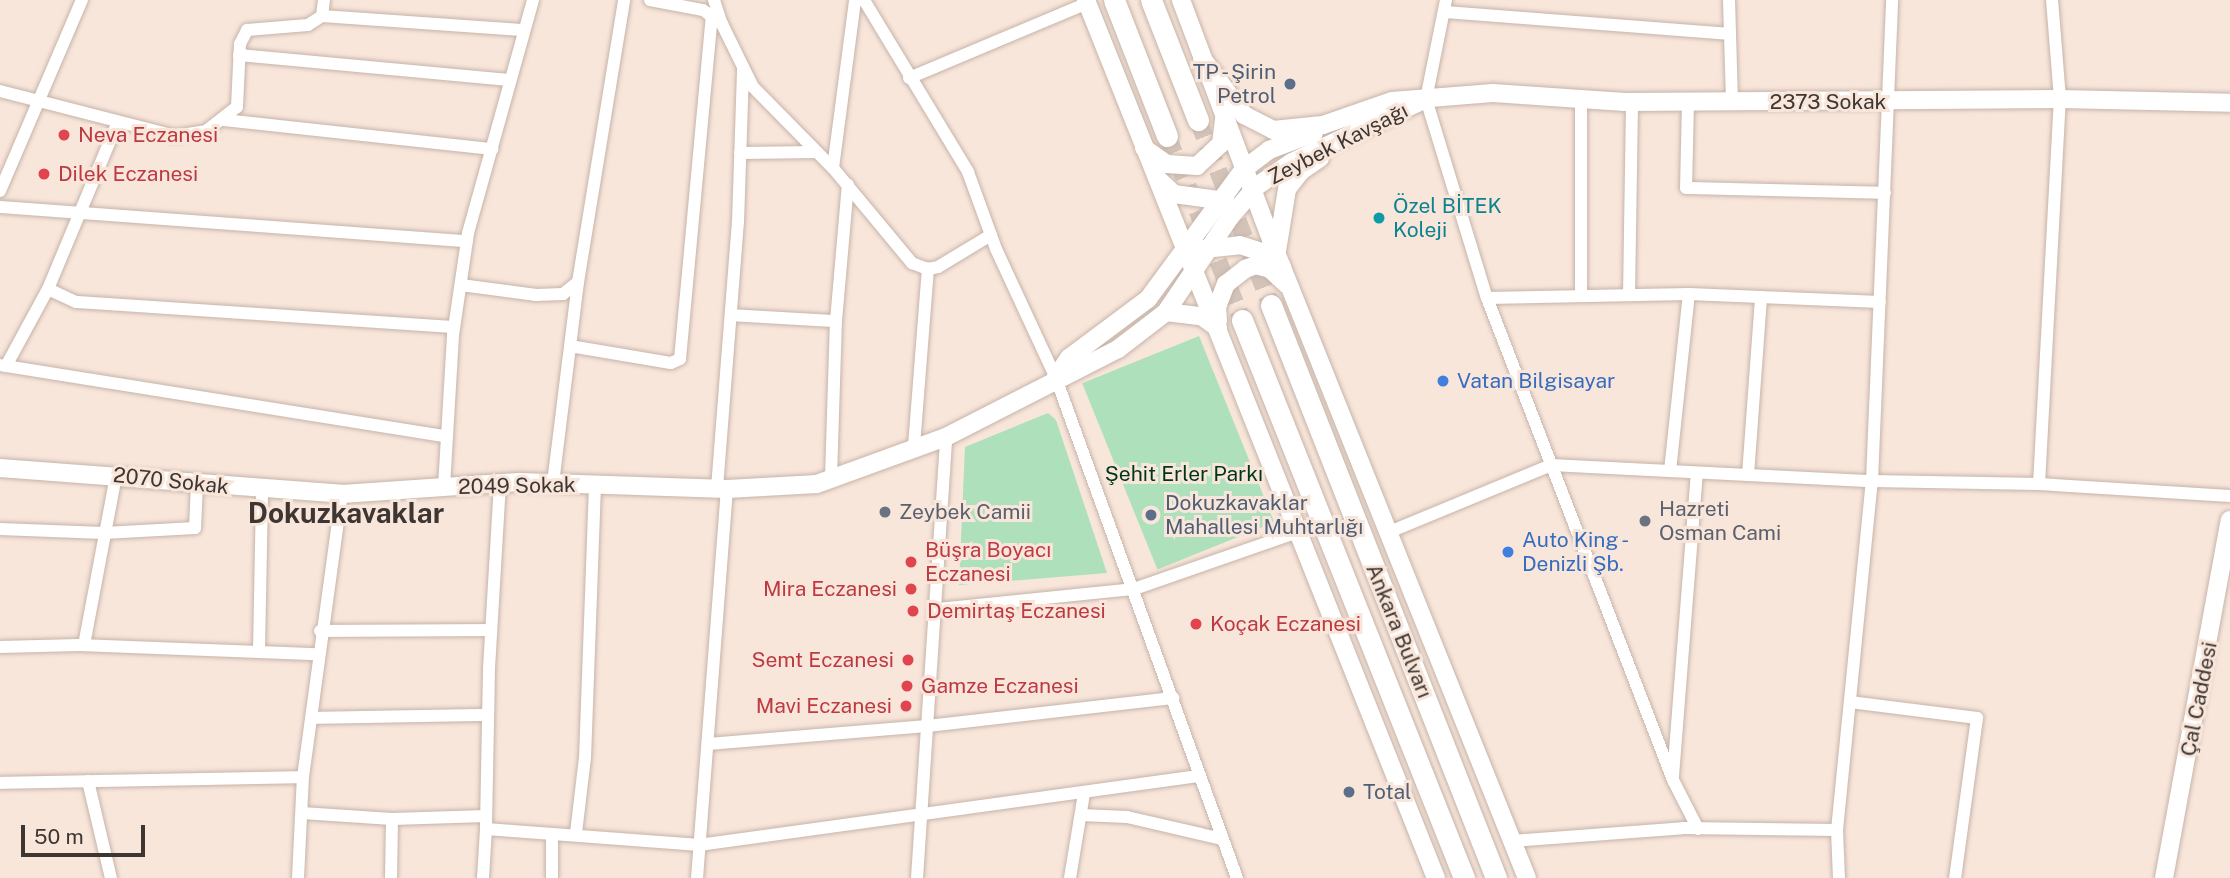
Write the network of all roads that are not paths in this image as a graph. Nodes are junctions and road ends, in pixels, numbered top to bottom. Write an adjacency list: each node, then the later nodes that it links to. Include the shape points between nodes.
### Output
1 (82, 0): 30 (street)
2 (324, 0): 17 (street)
3 (533, 0): 19 (street)
4 (624, 0): 65 (street)
5 (650, 0): 18 (street, via 703,10)
6 (714, 0): 18 (street)
7 (855, 0): 47 (street)
8 (864, 0): 24 (street)
9 (1114, 0): 42 (main road)
10 (1151, 0): 39 (main road)
11 (1181, 0): 22 (street)
12 (1729, 0): 20 (street)
13 (1892, 0): 31 (street)
14 (2052, 0): 29 (street)
15 (1086, 2): 24 (street); 43 (street)
16 (1445, 6): 20 (street); 27 (street)
17 (322, 16): 19 (street); 21 (street, via 308,25 247,30)
18 (717, 21): 23 (street); 82 (street, via 680,359 671,363)
19 (522, 30): 25 (street)
20 (1728, 34): 34 (street)
21 (239, 55): 25 (street); 38 (street, via 237,107)
22 (1202, 58): 36 (street); 37 (street, via 1244,115 1257,124 1273,130 1300,129)
23 (743, 64): 45 (street, via 753,87); 46 (street)
24 (909, 78): 58 (street, via 968,172)
25 (509, 80): 44 (street)
26 (0, 91): 30 (street)
27 (1426, 99): 28 (street, 2373 Sokak, via 1493,93); 37 (street, 2373 Sokak, via 1392,102); 40 (street, Zeybek Kavşağı); 73 (street)
28 (1581, 99): 32 (street, 2373 Sokak); 69 (street)
29 (2060, 99): 31 (street, 2373 Sokak); 35 (street, 2373 Sokak); 100 (street)
30 (36, 100): 41 (street); 51 (street)
31 (1889, 101): 34 (street, 2373 Sokak); 53 (street)
32 (1632, 102): 33 (street, 2373 Sokak); 70 (street)
33 (1688, 102): 34 (street, 2373 Sokak); 53 (street, via 1686,188)
34 (1732, 102)
35 (2230, 103)
36 (1224, 116): 43 (street, via 1221,144 1197,166 1167,164); 48 (street)
37 (1349, 118): 48 (street, via 1269,150)
38 (225, 120): 41 (street, via 206,131 175,136); 44 (street)
39 (1198, 120)
40 (1382, 122): 52 (street, Zeybek Kavşağı, via 1292,162); 62 (street, via 1294,179 1280,212)
41 (117, 124): 57 (street)
42 (1167, 136)
43 (1144, 148): 49 (street)
44 (492, 149): 59 (street)
45 (817, 152): 46 (street); 47 (street)
46 (740, 153): 77 (street)
47 (833, 168): 50 (street)
48 (1244, 169): 52 (street); 54 (street)
49 (1154, 175): 54 (street, via 1174,194); 61 (street)
50 (848, 186): 63 (street, via 912,263); 79 (street)
51 (0, 191)
52 (1252, 191): 55 (street, Zeybek Kavşağı); 62 (street)
53 (1885, 193): 74 (street)
54 (1220, 199): 55 (street); 61 (street)
55 (1238, 205): 60 (street, Zeybek Kavşağı)
56 (0, 206): 57 (street)
57 (82, 212): 59 (street); 67 (street)
58 (991, 235): 63 (street); 84 (street)
59 (467, 241): 66 (street)
60 (1210, 248): 61 (street); 62 (street, via 1240,245); 64 (street, Zeybek Kavşağı)
61 (1185, 251): 64 (street); 84 (street, via 1148,299 1069,358)
62 (1279, 260): 71 (street)
63 (928, 269): 87 (street)
64 (1194, 274): 76 (street, Zeybek Kavşağı); 81 (street)
65 (578, 282): 66 (street, via 563,294 550,295); 82 (street)
66 (461, 285): 80 (street)
67 (48, 289): 80 (street, via 76,302); 83 (street)
68 (1689, 294): 70 (street); 72 (street); 90 (street)
69 (1581, 296): 70 (street); 73 (street)
70 (1629, 296)
71 (1294, 297): 81 (street, via 1278,275 1250,267 1226,284 1217,307); 110 (street)
72 (1761, 297): 74 (street); 93 (street)
73 (1487, 298): 88 (street)
74 (1880, 302): 95 (street)
75 (1271, 305): 154 (main road, Ankara Bulvarı)
76 (1166, 312): 81 (street, via 1201,316); 84 (street, 2049 Sokak, via 1118,348)
77 (731, 315): 79 (street); 102 (street)
78 (1242, 320): 153 (main road, Ankara Bulvarı)
79 (836, 321): 94 (street)
80 (454, 327): 85 (street)
81 (1218, 328): 108 (street)
82 (570, 346): 97 (street)
83 (3, 366): 85 (street)
84 (1056, 380): 86 (street, 2049 Sokak); 111 (street)
85 (445, 436): 101 (street)
86 (946, 437): 87 (street, 2049 Sokak); 112 (street)
87 (914, 446): 94 (street, 2049 Sokak)
88 (1551, 465): 90 (street); 110 (street); 127 (street)
89 (0, 468): 92 (street, 2070 Sokak)
90 (1670, 471): 91 (street)
91 (1697, 473): 93 (street); 127 (street)
92 (116, 475): 98 (street, 2070 Sokak); 109 (street)
93 (1748, 475): 95 (street)
94 (831, 478): 102 (street, 2049 Sokak, via 770,489)
95 (1872, 481): 100 (street); 120 (street)
96 (500, 483): 97 (street, 2049 Sokak); 101 (street, 2049 Sokak); 113 (street)
97 (553, 483): 99 (street, 2049 Sokak)
98 (197, 484): 103 (street, 2070 Sokak); 109 (street, via 195,528)
99 (595, 484): 102 (street, 2049 Sokak); 138 (street, via 585,758)
100 (2039, 484): 105 (street)
101 (444, 487): 104 (street, 2049 Sokak)
102 (722, 489): 124 (street)
103 (262, 491): 104 (street, 2070 Sokak); 117 (street)
104 (342, 494): 114 (street)
105 (2230, 496)
106 (2230, 520): 158 (street, Çal Caddesi)
107 (0, 529): 109 (street)
108 (1298, 532): 111 (street); 152 (street)
109 (104, 533): 115 (street)
110 (1387, 533): 141 (street)
111 (1133, 589): 112 (street); 119 (street)
112 (937, 609): 123 (street)
113 (491, 630): 114 (street); 121 (street)
114 (320, 631): 118 (street)
115 (84, 645): 116 (street); 117 (street)
116 (0, 647)
117 (259, 650): 118 (street)
118 (317, 654): 122 (street)
119 (1173, 698): 123 (street); 125 (street)
120 (1850, 702): 137 (street); 157 (street, via 1977,718)
121 (488, 715): 122 (street); 135 (street)
122 (312, 718): 126 (street)
123 (927, 726): 124 (street); 133 (street)
124 (708, 744): 142 (street)
125 (1198, 776): 130 (street); 140 (street)
126 (303, 777): 128 (street); 131 (street)
127 (1673, 780): 136 (street)
128 (88, 781): 129 (street); 143 (street)
129 (0, 783)
130 (1084, 793): 132 (street); 133 (street)
131 (302, 813): 134 (street); 144 (street)
132 (1081, 815): 140 (street, via 1127,817); 150 (street)
133 (923, 816): 142 (street); 149 (street)
134 (392, 819): 135 (street); 145 (street)
135 (486, 823): 139 (street); 146 (street)
136 (1698, 829): 137 (street); 141 (street)
137 (1837, 830): 156 (street)
138 (576, 833): 139 (street); 142 (street)
139 (552, 834): 147 (street)
140 (1222, 839): 151 (street)
141 (1512, 841): 155 (street)
142 (699, 845): 148 (street)
143 (111, 878)
144 (298, 878)
145 (391, 878)
146 (483, 878)
147 (552, 878)
148 (697, 878)
149 (917, 878)
150 (1070, 878)
151 (1237, 878)
152 (1436, 878)
153 (1464, 878)
154 (1496, 878)
155 (1527, 878)
156 (1839, 878)
157 (1955, 878)
158 (2164, 878)

